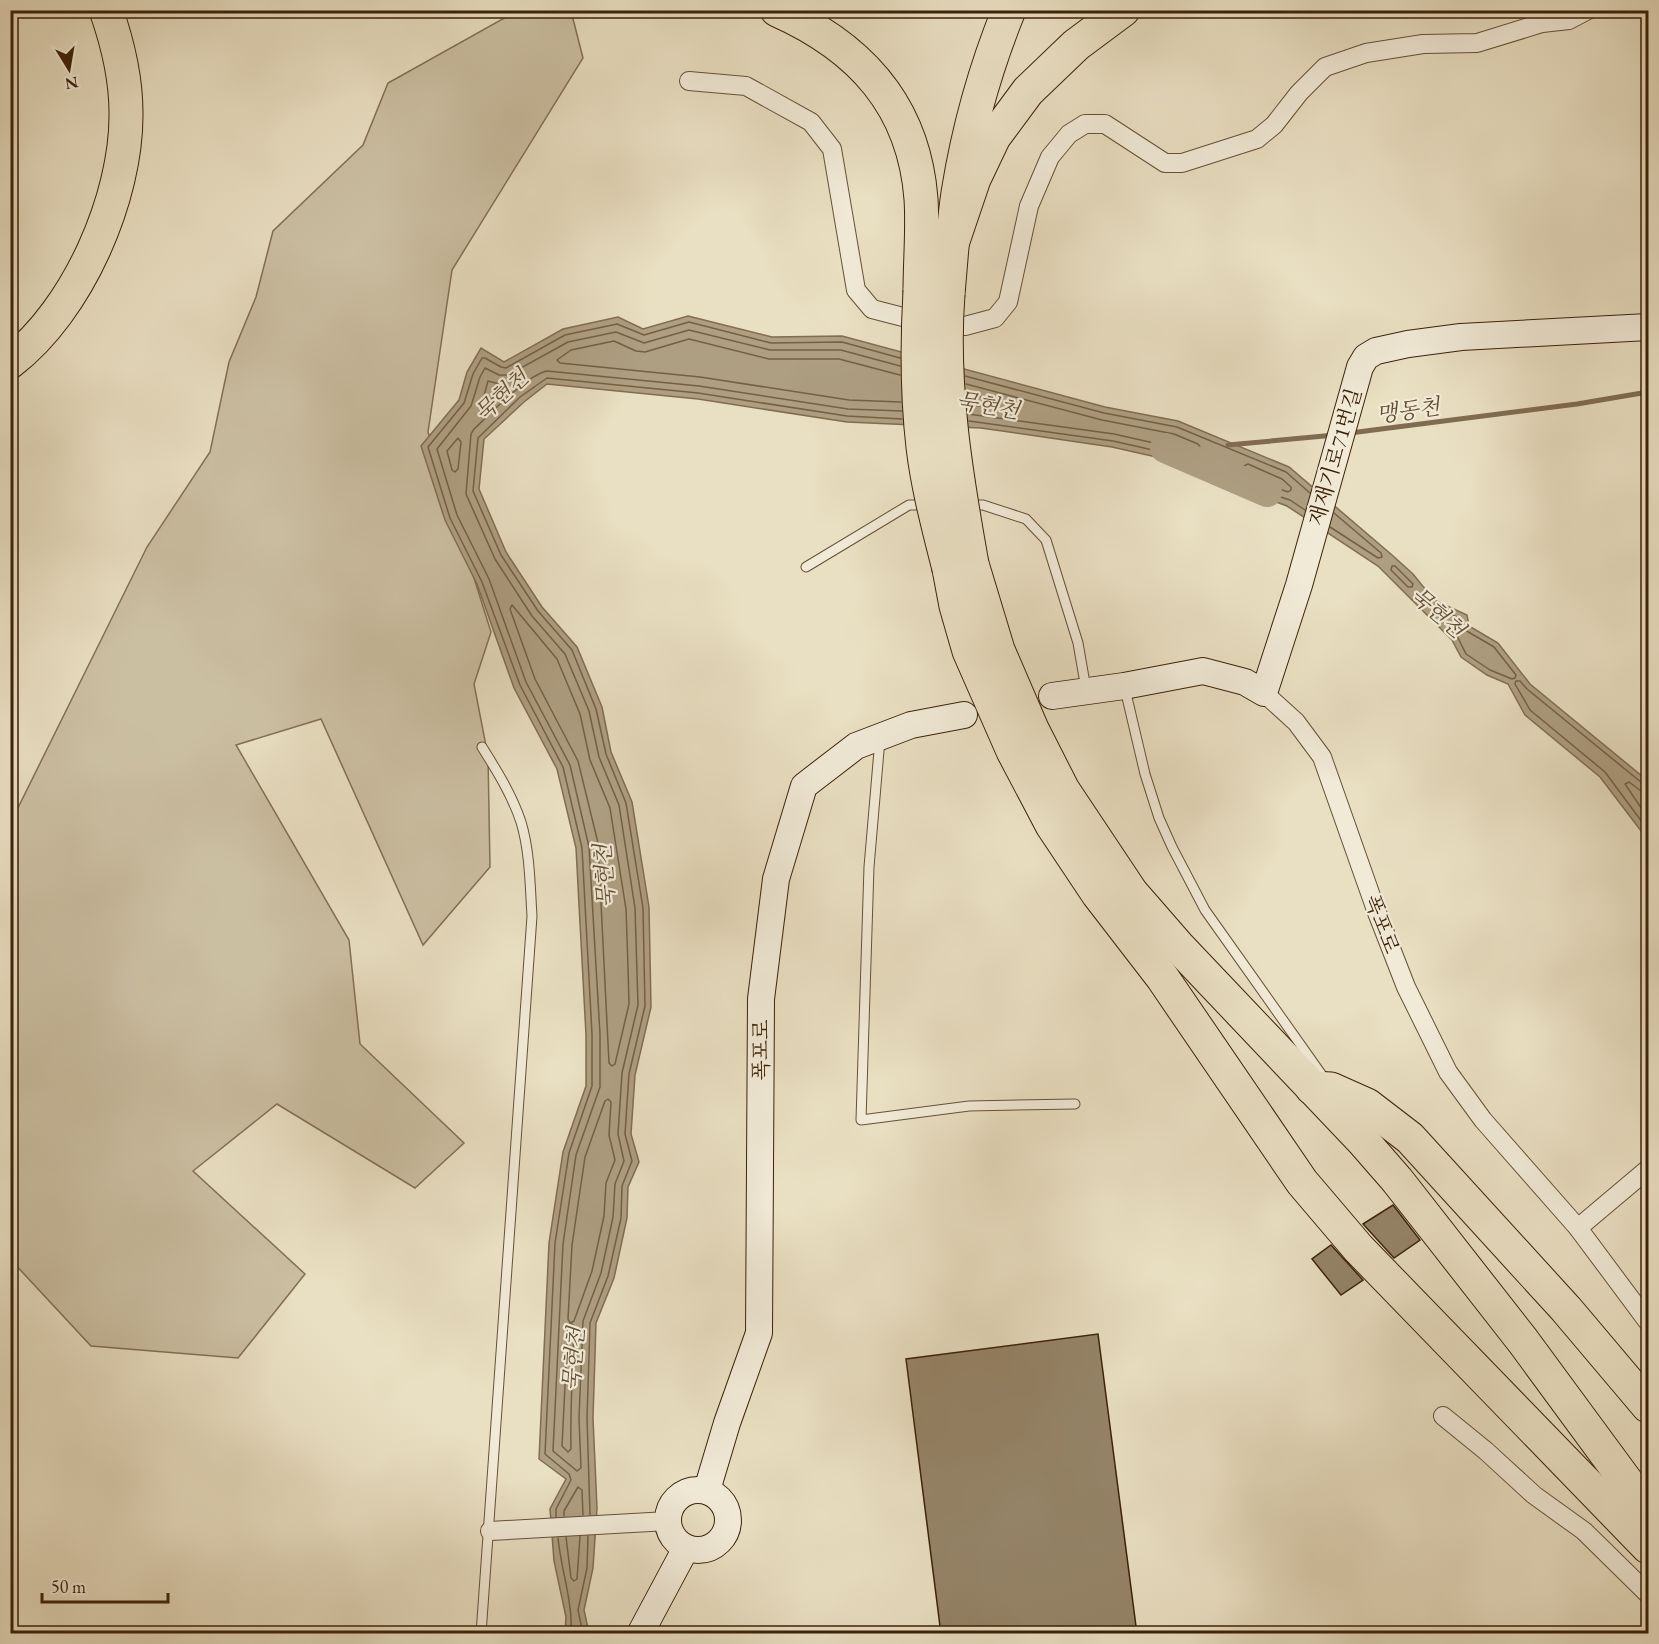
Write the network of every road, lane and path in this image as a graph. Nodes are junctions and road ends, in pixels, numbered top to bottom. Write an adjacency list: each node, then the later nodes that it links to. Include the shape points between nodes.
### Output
1 (88, 10): 12 (highway, via 111,86 111,130 100,187 81,239)
2 (106, 10): 12 (highway, via 122,64 126,114 110,208 98,244 75,285)
3 (777, 10): 10 (highway, via 816,30 865,67 895,110 909,140 917,172)
4 (988, 10): 10 (highway, via 934,207)
5 (1009, 10): 9 (highway, via 981,90 958,194)
6 (1123, 10): 9 (highway, via 1049,69 994,137 974,179)
7 (1588, 10): 8 (street, via 1569,20 1542,23 1477,44 1423,44 1366,53 1325,67 1257,139 1182,163 1165,163 1105,124 1085,124 1068,134 1050,157 1029,206 1008,302 995,318 965,326 872,309 856,290 832,149 812,122 746,86)
8 (689, 81)
9 (953, 241): 10 (highway)
10 (934, 292): 18 (highway, bridge, via 918,341 923,449 932,501)
11 (1648, 327): 21 (main road, 재재기로71번길, via 1461,337 1408,344 1366,357)
12 (25, 337): 13 (highway); 14 (highway)
13 (10, 362)
14 (10, 372)
15 (941, 505): 17 (lane, via 909,505)
16 (951, 505): 20 (lane, via 983,505 1026,519 1046,540 1078,643)
17 (806, 567)
18 (961, 567): 26 (highway, via 1063,790 1131,892 1178,946); 37 (highway, via 956,606 969,651 1013,751 1052,825 1098,894 1162,977 1302,1182 1359,1249)
19 (1124, 686): 20 (main road, 폭포로); 21 (main road, 폭포로, via 1203,671 1245,682); 26 (lane, via 1145,774 1172,847 1205,910)
20 (1086, 691): 22 (main road, 폭포로)
21 (1264, 693): 29 (street, 폭포로, via 1296,722 1322,757 1406,987 1448,1072 1483,1120)
22 (1052, 696)
23 (964, 715): 24 (main road, 폭포로, via 911,725)
24 (880, 737): 27 (lane, via 869,867 861,1120 969,1106); 33 (main road, 폭포로, via 856,746 804,786 776,879 761,999 759,1333)
25 (482, 747): 36 (lane, via 510,794 521,824 528,857 532,916)
26 (1322, 1089): 31 (highway, via 1367,1105 1410,1138 1551,1291); 34 (highway, via 1516,1332)
27 (1075, 1104)
28 (1648, 1169): 29 (street)
29 (1578, 1228): 30 (street, 폭포로)
30 (1648, 1322)
31 (1648, 1406)
32 (1443, 1416): 39 (street, via 1534,1495 1584,1531)
33 (707, 1490): 35 (main road, via 685,1492 675,1499); 38 (main road, via 726,1507 728,1528 710,1548)
34 (1648, 1511)
35 (668, 1521): 36 (street); 38 (main road, via 670,1532)
36 (490, 1531): 40 (lane)
37 (1648, 1547)
38 (686, 1548): 41 (main road)
39 (1648, 1594)
40 (482, 1634)
41 (640, 1634)

